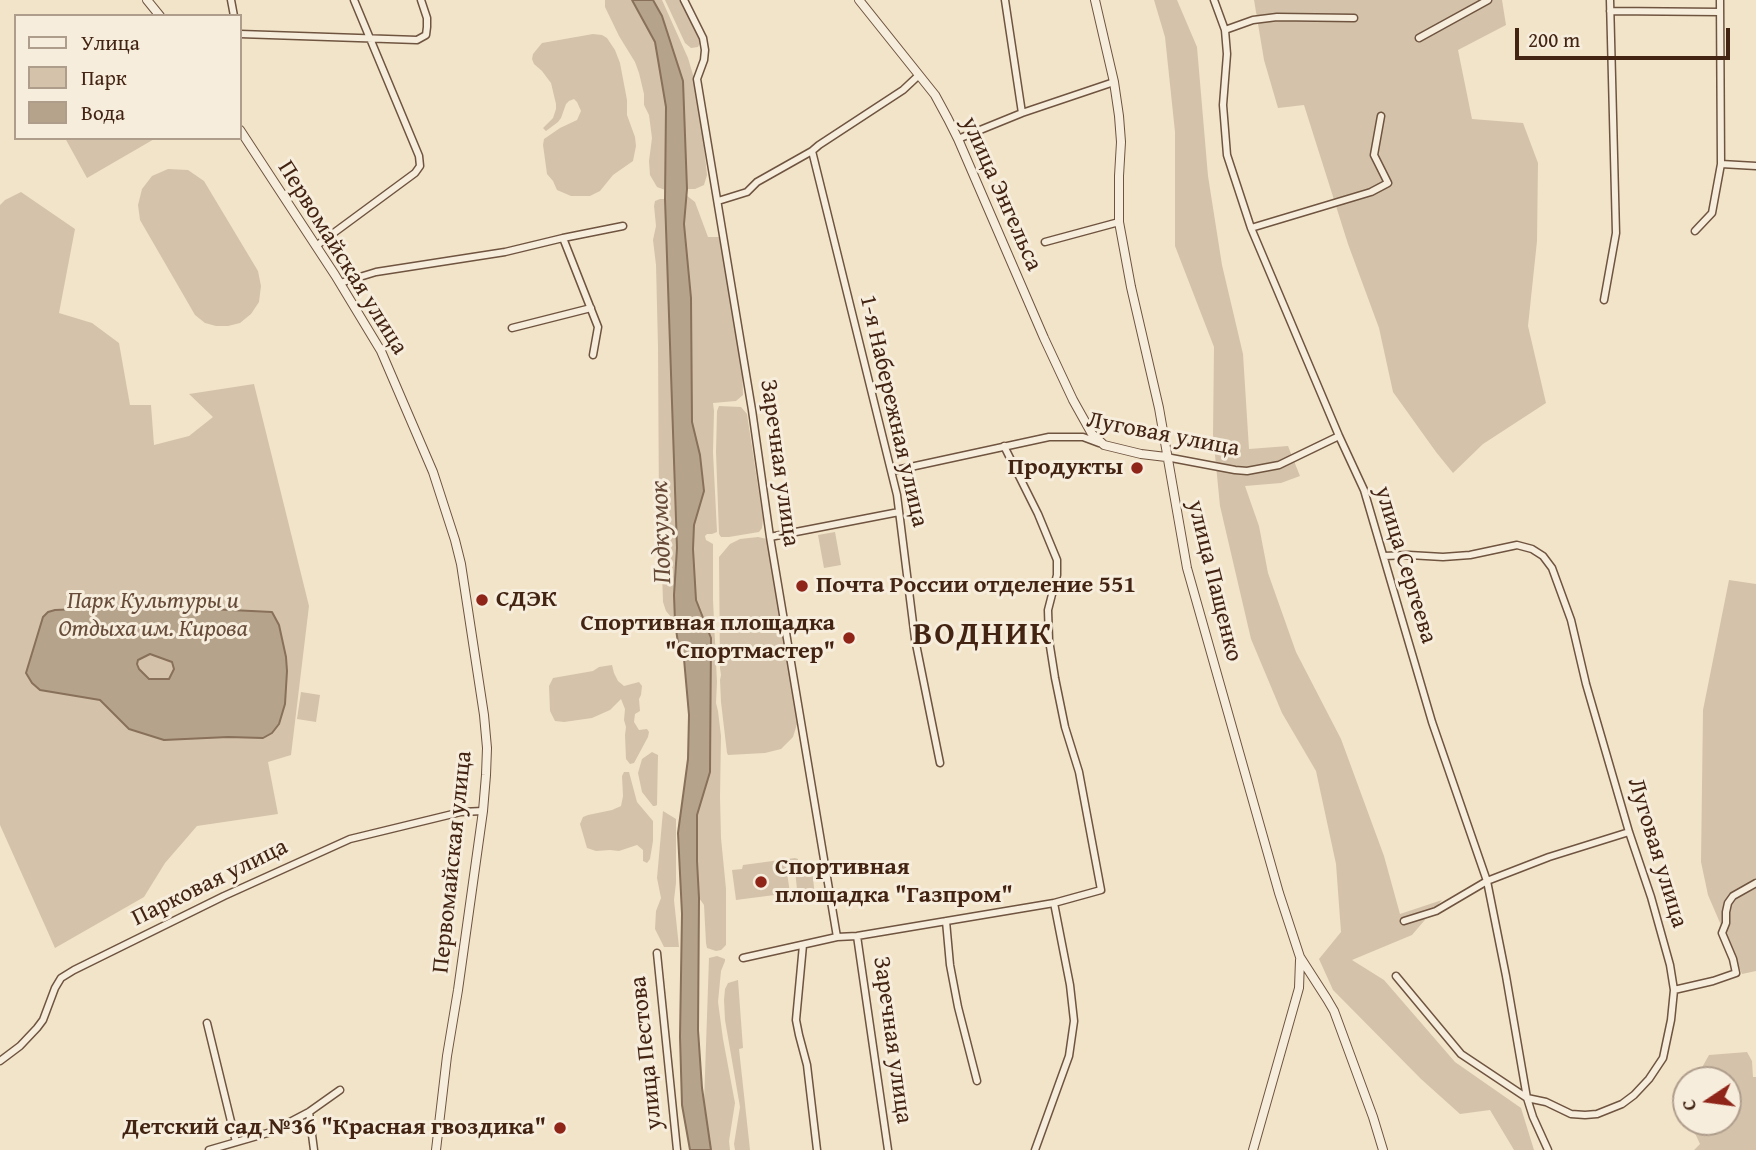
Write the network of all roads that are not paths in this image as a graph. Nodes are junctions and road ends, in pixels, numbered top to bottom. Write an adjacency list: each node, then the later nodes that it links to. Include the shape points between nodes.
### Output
1 (147, 0): 14 (street)
2 (354, 0): 19 (street)
3 (421, 0): 19 (street, via 426,35 417,40)
4 (684, 0): 29 (street, Заречная улица, via 703,38 704,60 697,79)
5 (859, 0): 20 (street, улица Энгельса)
6 (1005, 0): 22 (street)
7 (1096, 0): 21 (street, улица Пащенко)
8 (1214, 0): 16 (street, улица Сергеева)
9 (1488, 0): 18 (street)
10 (1610, 0): 12 (street)
11 (1720, 0): 13 (street)
12 (1610, 10): 13 (street); 38 (street, via 1616,233)
13 (1720, 12): 27 (street)
14 (158, 14)
15 (1354, 18): 16 (street, via 1277,17)
16 (1225, 30): 32 (street, улица Сергеева, via 1227,155)
17 (242, 34): 19 (street)
18 (1419, 38)
19 (370, 39): 36 (street, via 420,166)
20 (919, 75): 25 (street, улица Энгельса); 26 (street)
21 (1114, 82): 22 (street); 30 (street, улица Пащенко, via 1121,142)
22 (1022, 113): 25 (street)
23 (1381, 116): 32 (street, via 1374,155 1388,183)
24 (242, 133): 36 (street, Первомайская улица)
25 (958, 139): 42 (street, улица Энгельса)
26 (812, 151): 29 (street, via 747,192); 48 (street, 1-я Набережная улица)
27 (1721, 164): 28 (street); 33 (street, via 1712,214)
28 (1756, 166)
29 (718, 201): 50 (street, Заречная улица)
30 (1119, 222): 35 (street); 47 (street, улица Пащенко)
31 (623, 226): 34 (street)
32 (1251, 228): 43 (street, улица Сергеева)
33 (1695, 231)
34 (563, 238): 37 (street, via 376,272); 39 (street)
35 (1045, 242)
36 (316, 246): 37 (street, Первомайская улица)
37 (340, 283): 53 (street, Первомайская улица, via 381,351 433,472 455,540 484,715)
38 (1604, 300)
39 (592, 308): 40 (street); 41 (street, via 598,327)
40 (512, 328)
41 (593, 355)
42 (1082, 419): 44 (street, via 1083,433); 45 (street, улица Энгельса)
43 (1339, 436): 47 (street, Луговая улица, via 1279,465 1247,471); 51 (street, улица Сергеева, via 1364,490)
44 (1078, 437): 45 (street, Луговая улица); 46 (street, Луговая улица, via 1049,437)
45 (1101, 444): 47 (street, Луговая улица)
46 (1004, 446): 48 (street, Луговая улица); 57 (street, via 1057,560 1048,610 1051,653 1101,890)
47 (1167, 457): 64 (street, улица Пащенко, via 1187,568)
48 (892, 471): 49 (street, 1-я Набережная улица)
49 (899, 512): 50 (street); 52 (street, 1-я Набережная улица, via 915,639)
50 (770, 537): 61 (street, Заречная улица)
51 (1384, 556): 54 (street, Луговая улица, via 1470,555 1517,545 1543,556 1572,620); 55 (street, улица Сергеева, via 1432,722)
52 (940, 763)
53 (483, 811): 69 (street, Парковая улица, via 461,812 350,839 74,970 61,978 37,1028); 78 (street, Первомайская улица)
54 (1629, 832): 55 (street); 67 (street, Луговая улица)
55 (1487, 881): 59 (street, via 1436,911); 72 (street, улица Сергеева)
56 (1756, 883): 67 (street, via 1728,903 1722,933 1736,972)
57 (1054, 903): 58 (street); 82 (street, via 1074,1021 1069,1056)
58 (946, 921): 60 (street); 70 (street, via 950,965)
59 (1404, 921)
60 (857, 936): 61 (street); 81 (street, Заречная улица)
61 (837, 937): 62 (street)
62 (803, 944): 65 (street); 80 (street, via 796,1020 807,1065)
63 (657, 953): 79 (street, улица Пестова)
64 (1300, 957): 83 (street, via 1300,988); 84 (street, улица Пащенко, via 1334,1011)
65 (743, 958)
66 (1396, 976): 72 (street, Луговая улица, via 1461,1054)
67 (1674, 990): 72 (street, Луговая улица, via 1663,1058 1649,1079 1622,1104 1585,1115)
68 (207, 1023): 74 (street)
69 (0, 1061)
70 (976, 1081)
71 (340, 1090): 73 (street)
72 (1527, 1098): 85 (street, улица Сергеева)
73 (309, 1112): 74 (street, via 271,1132); 77 (street)
74 (237, 1141): 75 (street); 76 (street)
75 (209, 1150)
76 (240, 1150)
77 (314, 1150)
78 (436, 1150)
79 (677, 1150)
80 (817, 1150)
81 (888, 1150)
82 (1035, 1150)
83 (1253, 1150)
84 (1383, 1150)
85 (1548, 1150)

